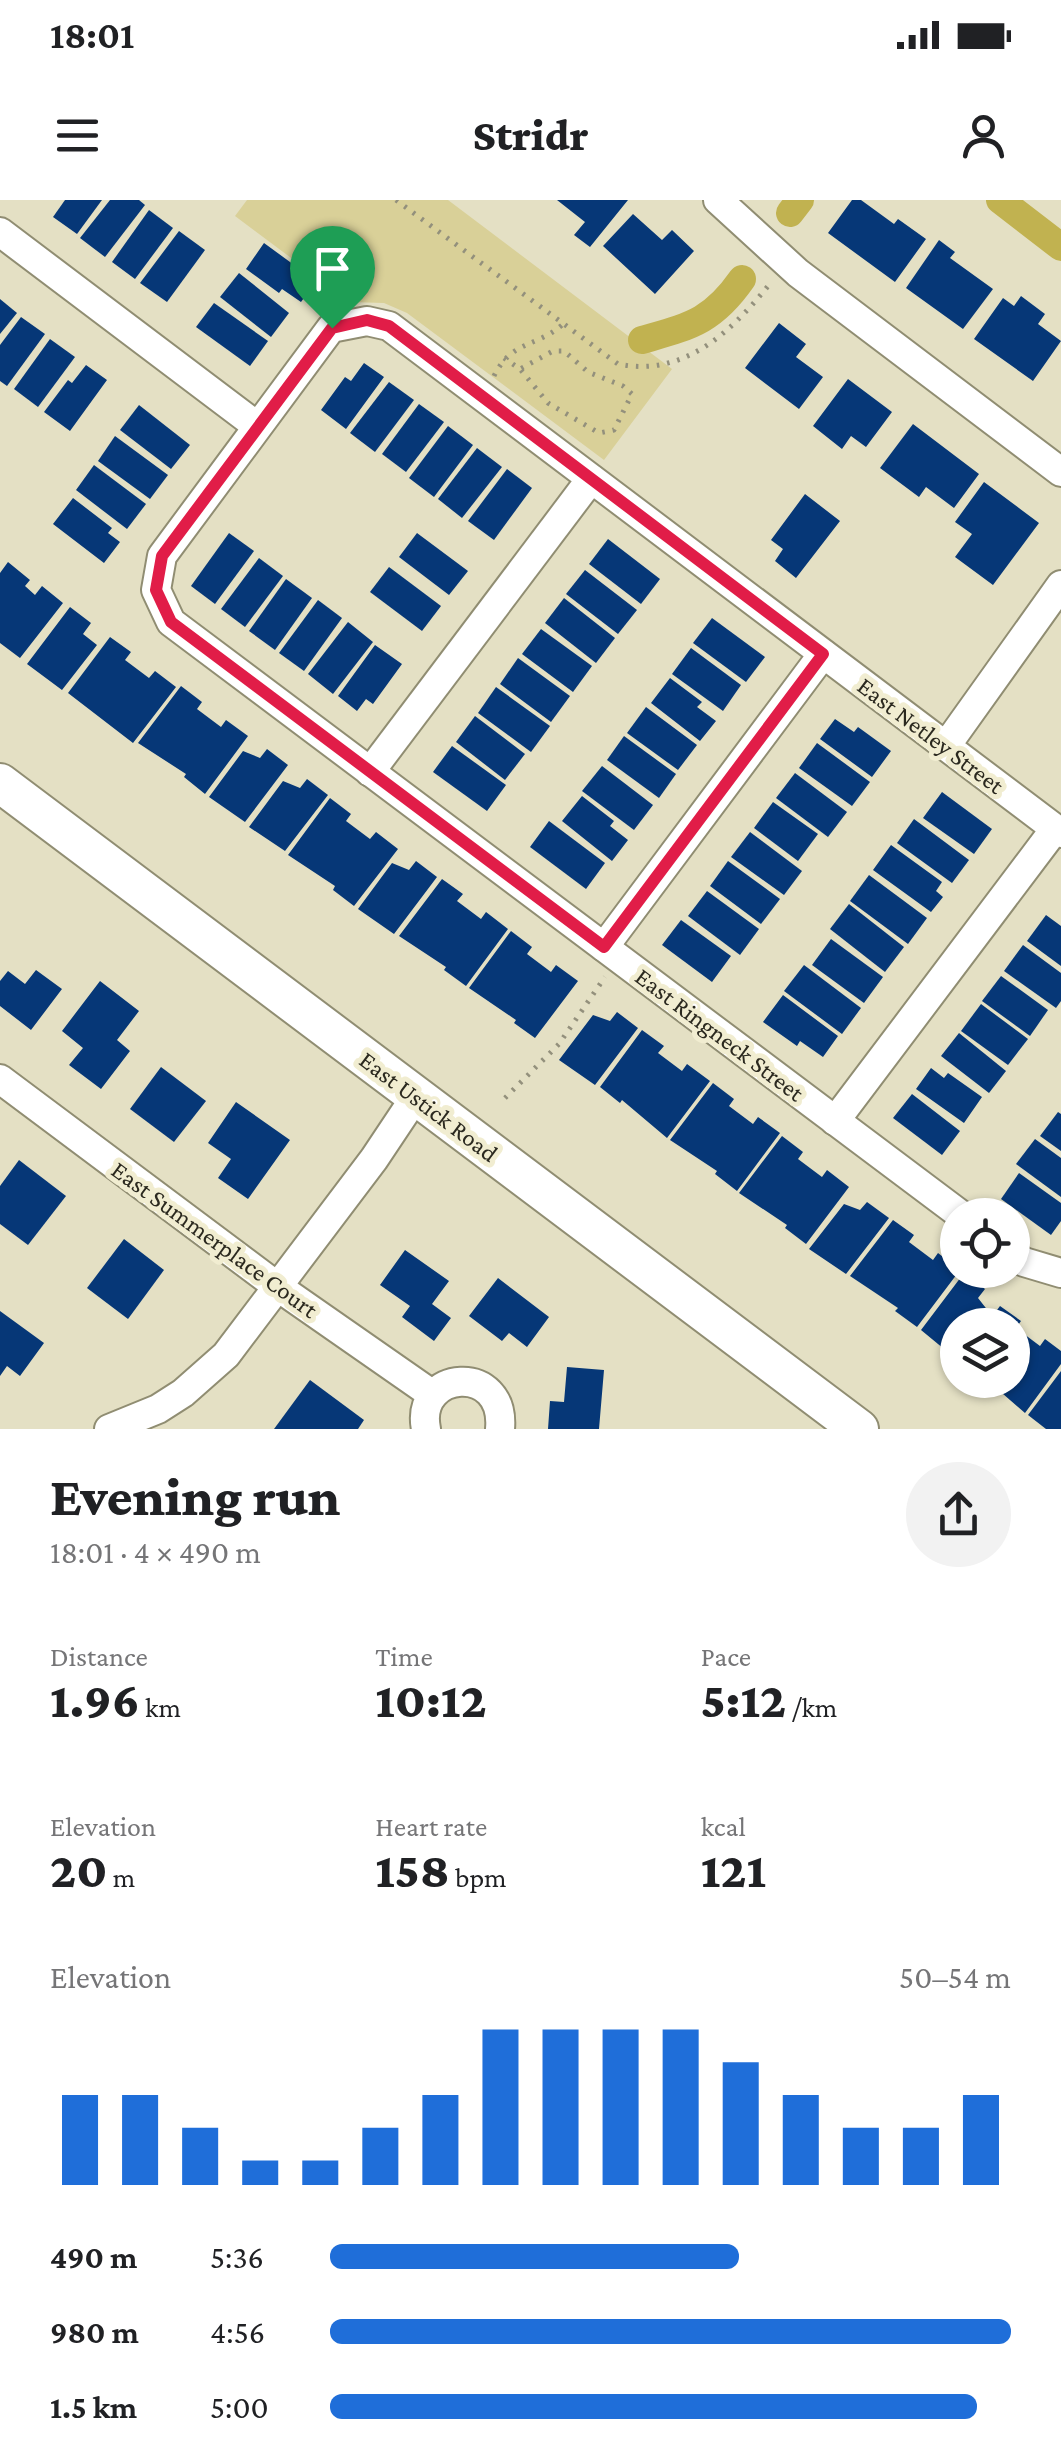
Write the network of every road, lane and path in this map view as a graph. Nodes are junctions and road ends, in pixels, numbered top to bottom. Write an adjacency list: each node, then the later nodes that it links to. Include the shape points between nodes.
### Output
1 (396, 200): 5 (path)
2 (718, 200): 4 (street)
3 (0, 232): 9 (street)
4 (786, 262): 5 (path, via 719,339 673,362 618,364); 10 (street)
5 (562, 324): 6 (path)
6 (504, 358): 7 (path); 8 (path)
7 (520, 369): 7 (path, via 548,404 599,433 614,430 632,400 624,386 602,381 564,351)
8 (481, 395): 9 (street, East Netley Street, via 389,326 367,320 332,328); 11 (street, East Netley Street)
9 (257, 426): 15 (street, East Ringneck Street, via 162,556 156,590 171,622)
10 (1061, 472)
11 (591, 479): 13 (street, East Netley Street); 15 (street)
12 (1061, 585): 14 (street)
13 (823, 654): 14 (street, East Netley Street); 18 (street)
14 (946, 746): 17 (street, East Netley Street)
15 (370, 772): 18 (street, East Ringneck Street)
16 (0, 782): 20 (main road, East Ustick Road)
17 (1058, 831): 22 (street)
18 (611, 953): 21 (path, via 559,1044); 22 (street, East Ringneck Street)
19 (0, 1079): 26 (street, East Summerplace Court)
20 (416, 1096): 26 (street); 31 (main road, East Ustick Road)
21 (506, 1098)
22 (835, 1121): 23 (street, East Ringneck Street)
23 (940, 1200)
24 (1030, 1264): 25 (street)
25 (1060, 1273)
26 (278, 1287): 27 (street, East Summerplace Court); 28 (street, via 206,1376 158,1409)
27 (433, 1395): 29 (street); 30 (street, via 444,1385 474,1382 497,1401)
28 (109, 1429)
29 (426, 1429)
30 (500, 1429)
31 (859, 1429)

